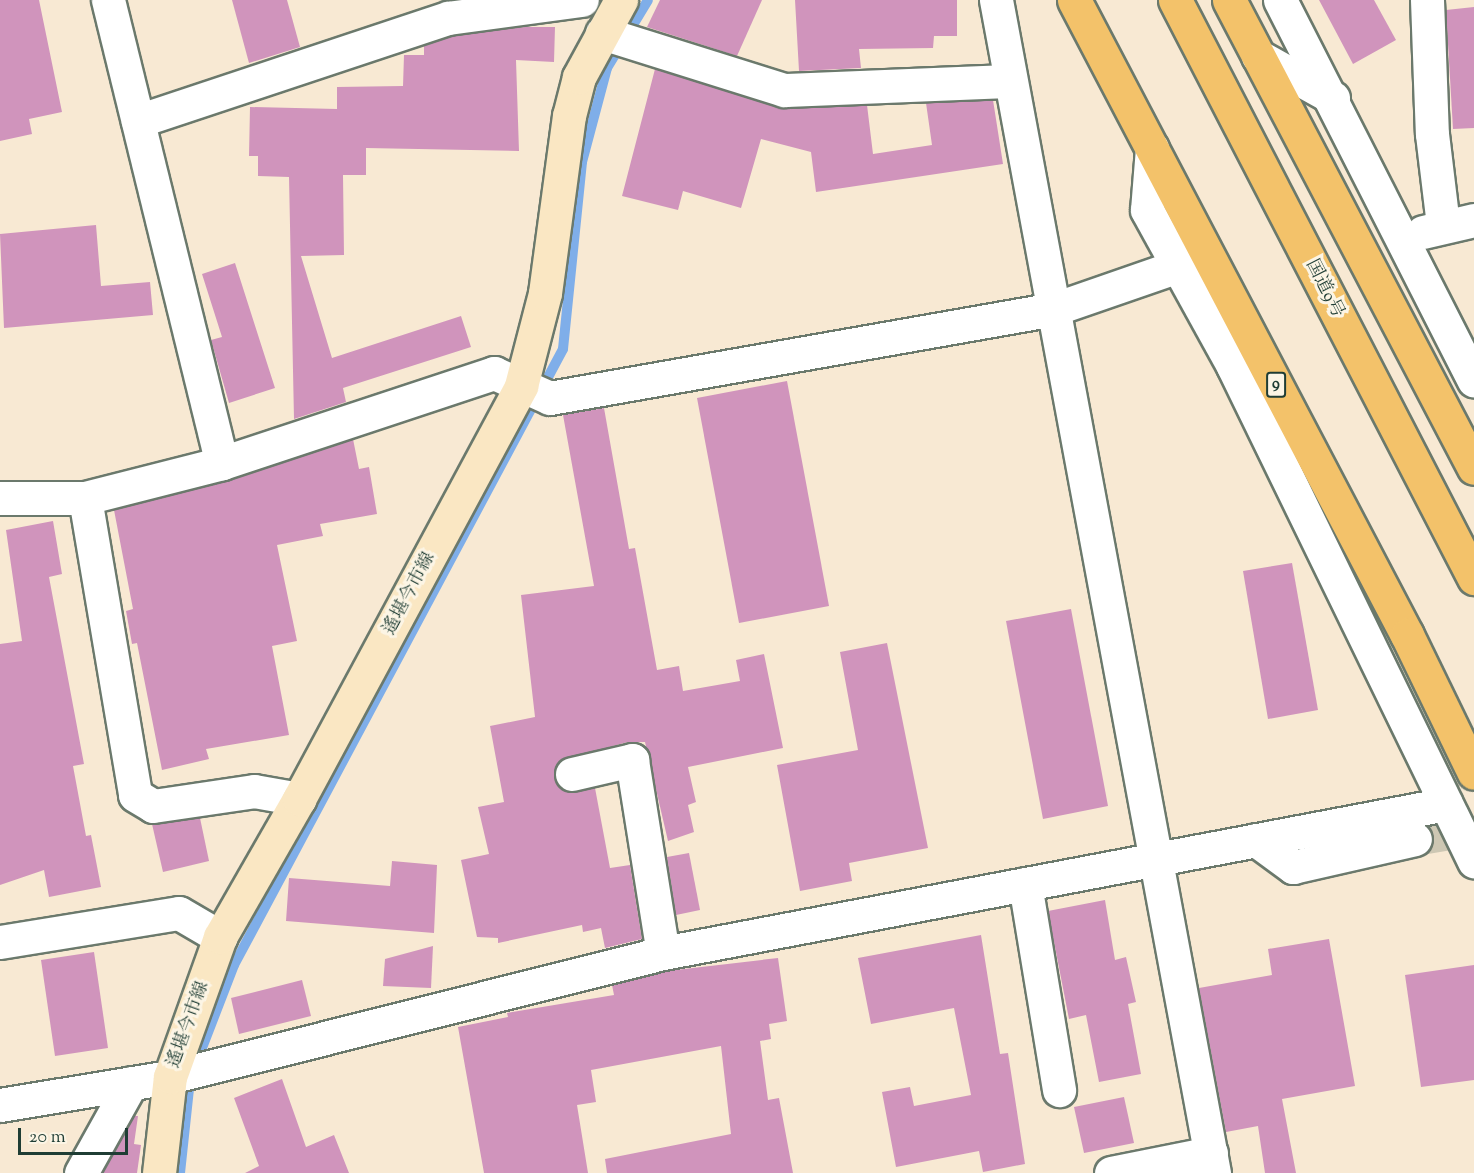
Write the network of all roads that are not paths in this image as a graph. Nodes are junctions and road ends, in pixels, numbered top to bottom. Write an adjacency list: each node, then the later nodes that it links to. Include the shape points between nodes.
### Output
1 (108, 0): 14 (street)
2 (582, 0): 14 (street, via 448,18)
3 (621, 0): 10 (main road, 遙堪今市線)
4 (996, 0): 12 (street)
5 (1074, 0): 15 (highway, 9)
6 (1175, 0): 26 (highway, 国道9号)
7 (1229, 0): 11 (highway)
8 (1280, 0): 13 (street)
9 (1427, 0): 16 (street, via 1432,134)
10 (602, 33): 12 (street, via 784,90); 21 (main road, 遙堪今市線, via 579,77 569,116 545,293)
11 (1258, 56): 13 (street); 23 (highway)
12 (1010, 81): 19 (street)
13 (1333, 98): 17 (street)
14 (138, 121): 22 (street)
15 (1152, 148): 18 (street, via 1147,210); 28 (highway, 9)
16 (1459, 223): 17 (street)
17 (1404, 238): 20 (street)
18 (1178, 266): 19 (street); 27 (street, via 1233,366)
19 (1054, 309): 21 (street, via 550,398); 35 (street)
20 (1474, 380)
21 (521, 386): 22 (street, via 494,373); 31 (main road, 遙堪今市線)
22 (222, 463): 25 (street)
23 (1474, 468)
24 (0, 498): 25 (street)
25 (85, 498): 31 (street, via 135,795 153,806 254,791)
26 (1474, 578)
27 (1340, 589): 28 (street); 32 (street)
28 (1407, 635): 29 (highway, 9)
29 (1474, 773)
30 (572, 774): 40 (street, via 632,760)
31 (299, 799): 38 (main road, 遙堪今市線)
32 (1446, 804): 34 (street); 36 (street)
33 (1415, 839): 34 (street, via 1293,867)
34 (1256, 840): 35 (street)
35 (1156, 859): 37 (street); 45 (street)
36 (1474, 861)
37 (1025, 884): 40 (street); 43 (street)
38 (220, 937): 39 (street, via 179,913); 41 (main road, 遙堪今市線)
39 (0, 942)
40 (663, 953): 41 (street)
41 (170, 1077): 42 (street); 47 (main road, 遙堪今市線)
42 (132, 1083): 44 (street); 46 (street)
43 (1059, 1090)
44 (0, 1105)
45 (1213, 1163): 48 (street)
46 (81, 1173)
47 (159, 1173)
48 (1111, 1173)

